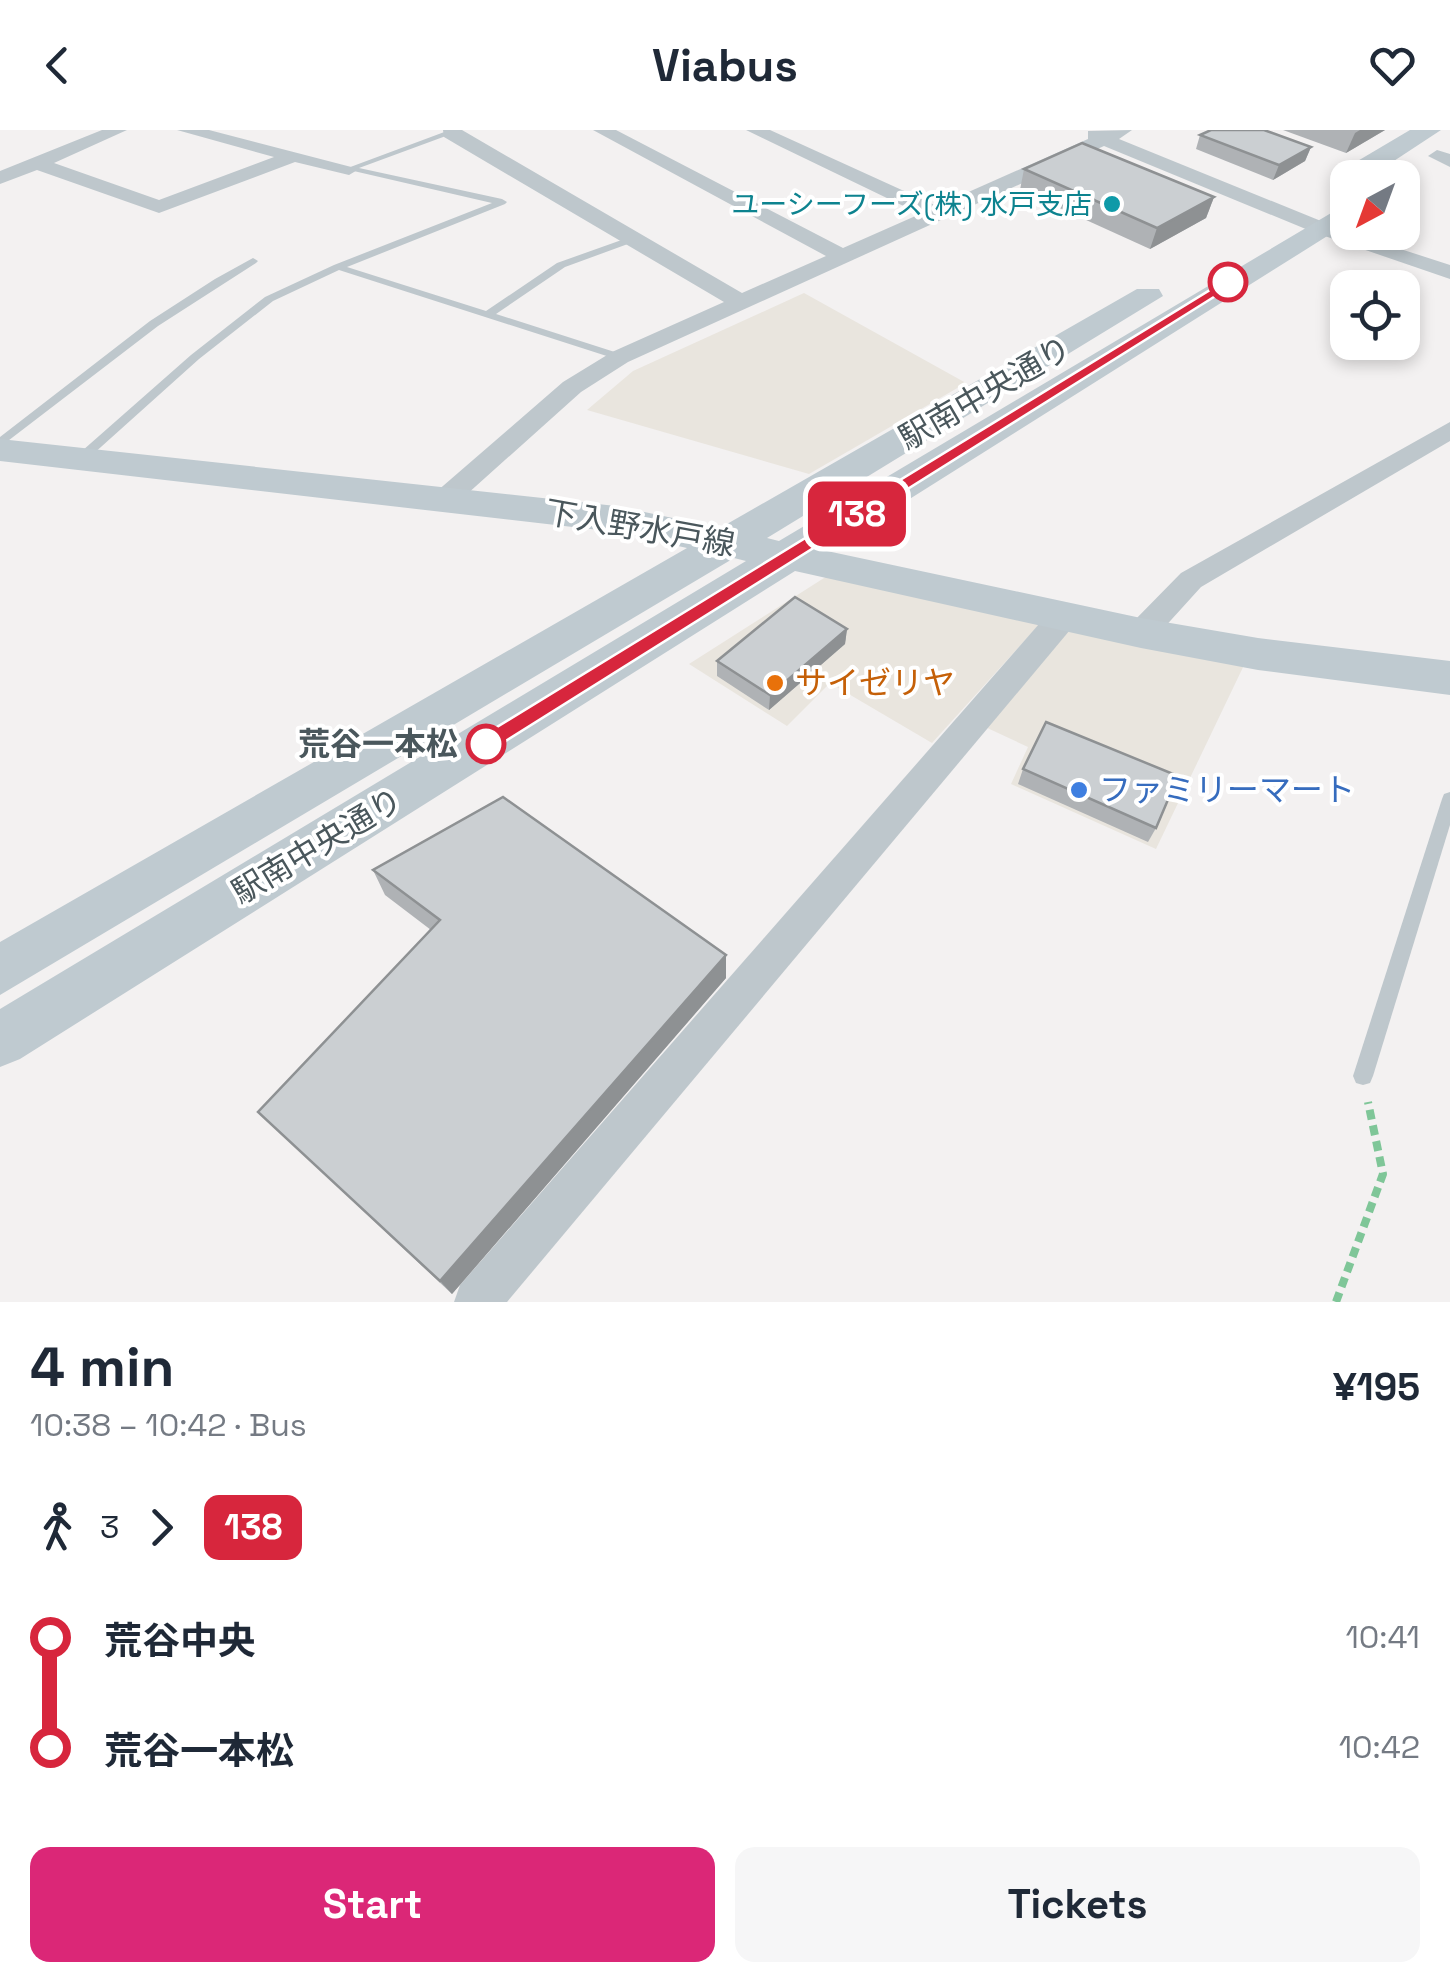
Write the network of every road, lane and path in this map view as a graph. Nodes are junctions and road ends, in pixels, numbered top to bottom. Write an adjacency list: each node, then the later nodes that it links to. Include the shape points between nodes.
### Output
1 (118, 130): 11 (street)
2 (186, 130): 9 (street)
3 (602, 130): 22 (street)
4 (755, 130): 16 (street)
5 (1080, 130): 8 (street)
6 (1428, 130): 10 (street)
7 (452, 132): 12 (lane); 20 (street)
8 (1114, 135): 15 (street); 16 (street)
9 (290, 157): 11 (street, via 159,207); 12 (street)
10 (1378, 160)
11 (36, 164): 13 (street)
12 (349, 170): 24 (lane, via 502,202)
13 (0, 178)
14 (1330, 188): 15 (street)
15 (1285, 214): 17 (street); 19 (street)
16 (939, 215): 22 (street)
17 (1330, 219)
18 (1330, 221): 35 (street, 駅南中央通り)
19 (1253, 234)
20 (632, 239): 27 (street); 28 (lane, via 560,265)
21 (1402, 250): 25 (street)
22 (842, 256): 27 (street)
23 (253, 261): 31 (lane, via 105,357)
24 (338, 268): 28 (lane); 32 (lane, via 269,299)
25 (1450, 272)
26 (1173, 282): 34 (street, 駅南中央通り)
27 (741, 302): 29 (street)
28 (487, 315): 29 (lane)
29 (620, 358): 33 (street, via 572,386)
30 (1450, 430): 37 (street, via 1191,580)
31 (0, 447): 32 (street, 下入野水戸線)
32 (78, 460): 33 (street, 下入野水戸線)
33 (446, 498): 34 (street, 下入野水戸線, via 616,518)
34 (726, 543): 35 (street, 下入野水戸線); 40 (street, 駅南中央通り)
35 (788, 557): 36 (street, 下入野水戸線); 41 (street, 駅南中央通り)
36 (1064, 616): 37 (street, 下入野水戸線); 43 (street)
37 (1141, 633): 38 (street, 下入野水戸線)
38 (1450, 678)
39 (1450, 799): 42 (lane)
40 (0, 970)
41 (0, 1040)
42 (1363, 1076): 44 (path, via 1382,1174)
43 (477, 1302)
44 (1336, 1302)

